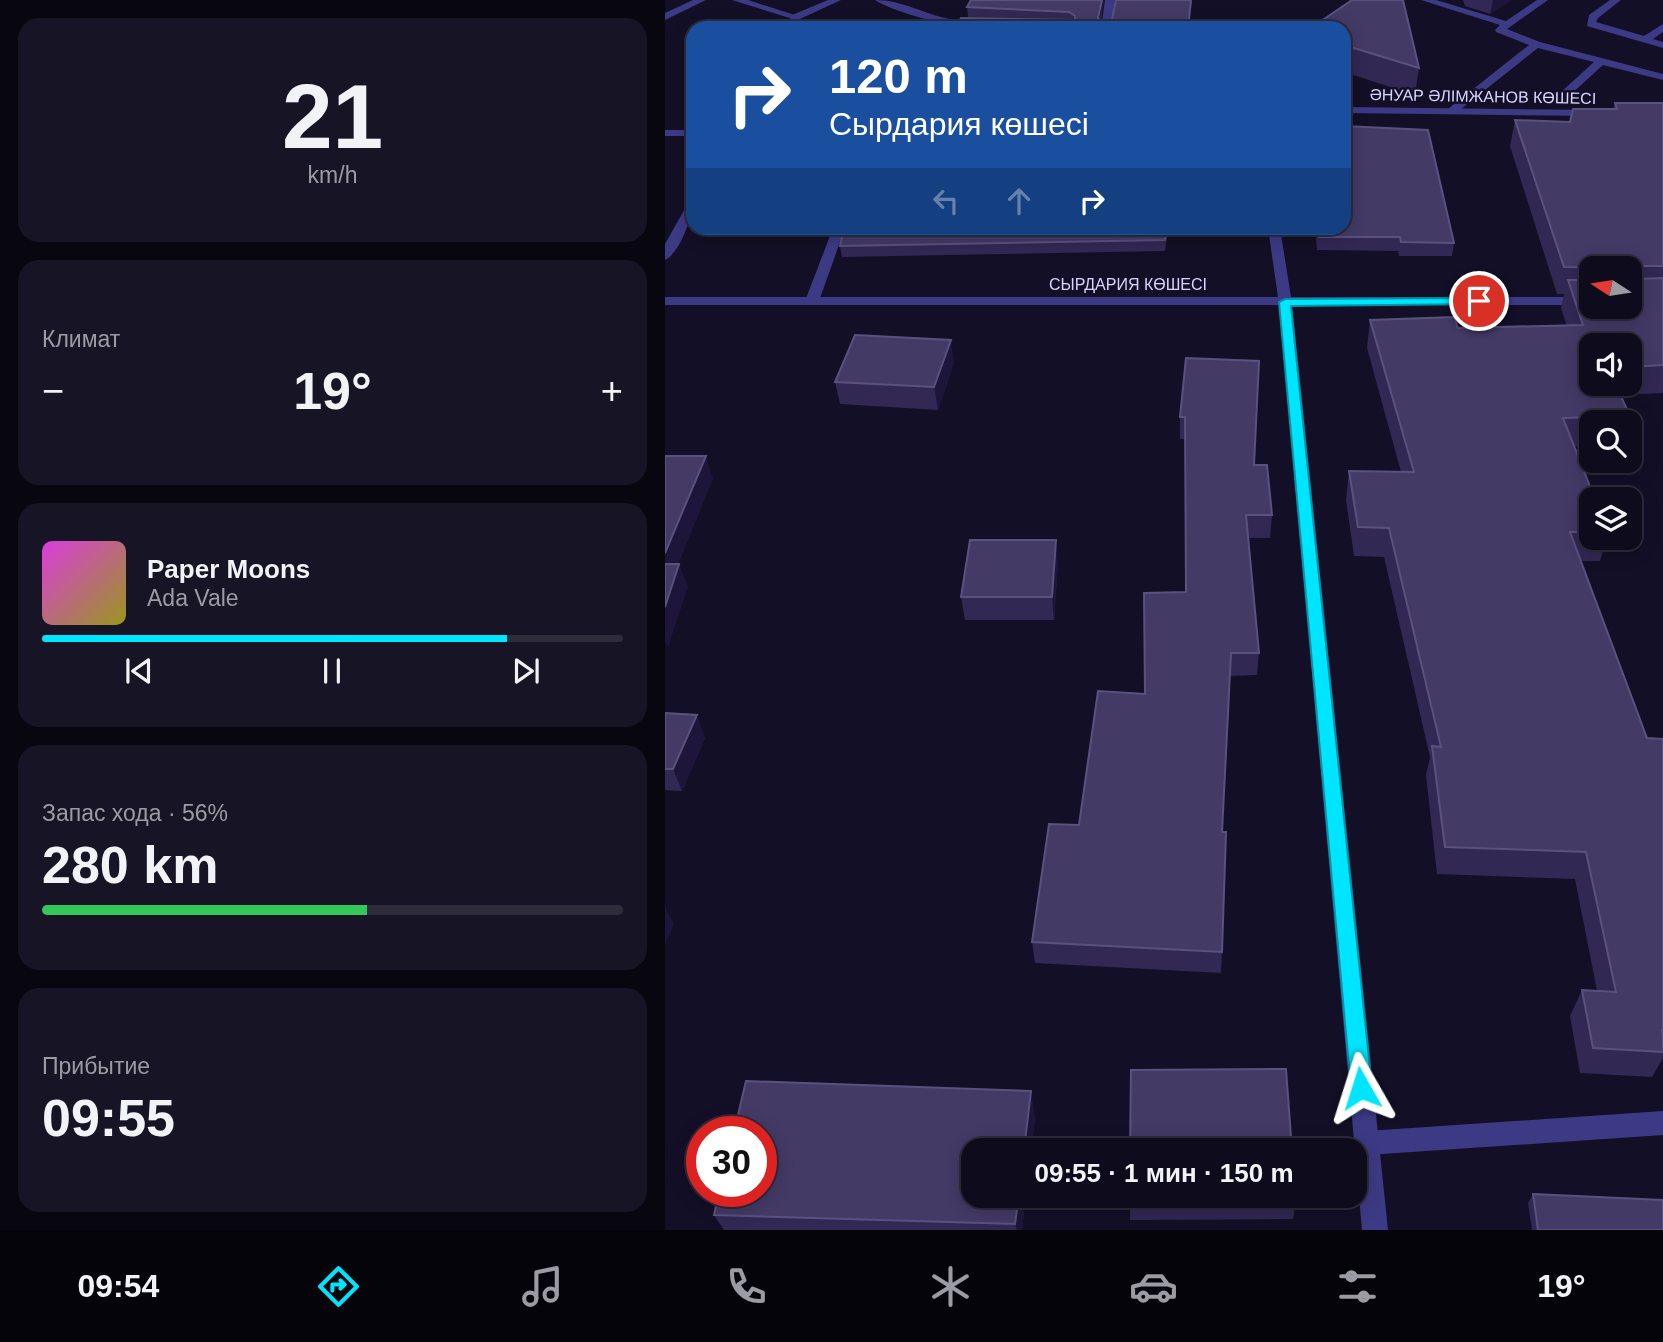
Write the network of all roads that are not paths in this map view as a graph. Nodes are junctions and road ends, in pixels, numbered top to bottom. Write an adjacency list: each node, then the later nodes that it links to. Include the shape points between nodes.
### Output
1 (701, 0): 9 (street)
2 (737, 0): 10 (street)
3 (837, 0): 10 (street)
4 (880, 0): 12 (street)
5 (1111, 0): 13 (street)
6 (1426, 0): 14 (street)
7 (1543, 0): 14 (street)
8 (1616, 0): 16 (street, via 1593,17 1591,24)
9 (665, 17)
10 (796, 17): 11 (street)
11 (793, 21)
12 (937, 21)
13 (1107, 21)
14 (1506, 24): 17 (street, via 1500,30)
15 (1663, 27): 16 (street)
16 (1645, 40): 18 (street)
17 (1536, 44): 19 (street); 23 (street)
18 (1663, 45)
19 (1601, 61): 20 (street); 21 (street)
20 (1663, 77)
21 (1565, 94)
22 (1351, 110): 23 (street, ӘНУАР ӘЛІМЖАНОВ КӨШЕСІ)
23 (1452, 111): 24 (street, ӘНУАР ӘЛІМЖАНОВ КӨШЕСІ)
24 (1610, 113)
25 (665, 133): 26 (street)
26 (686, 133)
27 (686, 218): 30 (street)
28 (836, 235): 32 (street)
29 (1275, 235): 34 (street)
30 (665, 256)
31 (665, 301): 32 (street, СЫРДАРИЯ КӨШЕСІ)
32 (812, 301): 34 (street, СЫРДАРИЯ КӨШЕСІ)
33 (1579, 301): 34 (street, СЫРДАРИЯ КӨШЕСІ)
34 (1285, 302): 36 (street)
35 (1663, 1123): 37 (street)
36 (1367, 1138)
37 (1367, 1143): 38 (street)
38 (1375, 1230)

